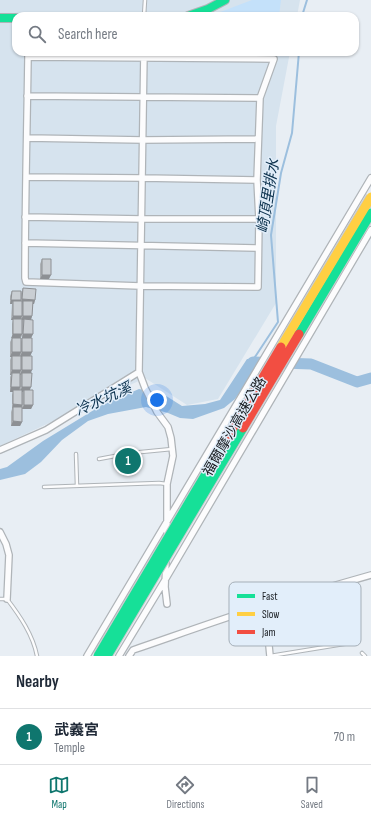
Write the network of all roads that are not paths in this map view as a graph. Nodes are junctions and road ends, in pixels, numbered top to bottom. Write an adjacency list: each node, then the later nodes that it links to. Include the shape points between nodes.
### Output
1 (145, 0): 3 (lane)
2 (225, 0): 4 (main road)
3 (144, 12)
4 (199, 12)
5 (0, 18): 6 (main road)
6 (12, 18)
7 (28, 56): 10 (street)
8 (144, 56): 11 (street)
9 (176, 56): 12 (street, via 274,59)
10 (27, 96): 11 (street); 13 (street)
11 (144, 98): 12 (street); 15 (street)
12 (260, 98): 14 (street)
13 (27, 138): 15 (street); 16 (street)
14 (258, 138): 15 (street); 19 (street)
15 (143, 140): 17 (street)
16 (26, 177): 17 (street); 22 (street)
17 (142, 178): 19 (street); 23 (street)
18 (371, 178): 29 (street)
19 (257, 180): 24 (street)
20 (371, 197): 61 (main road, 福爾摩沙高速公路, bridge)
21 (371, 213): 62 (main road, 福爾摩沙高速公路, bridge)
22 (25, 217): 23 (street); 26 (street)
23 (142, 219): 24 (street); 27 (street)
24 (259, 219): 28 (street)
25 (371, 230): 30 (street)
26 (25, 243): 27 (street); 31 (street, via 26,282)
27 (141, 246): 28 (street); 31 (street)
28 (258, 248): 31 (street, via 258,287)
29 (318, 268): 30 (street); 33 (street)
30 (342, 280): 34 (street)
31 (140, 286): 32 (street)
32 (139, 372): 35 (street, via 144,388 168,427); 36 (street, via 46,430)
33 (250, 383): 34 (street); 42 (street)
34 (274, 395): 43 (street)
35 (172, 449): 38 (lane); 39 (street)
36 (0, 450)
37 (76, 454): 40 (lane)
38 (99, 459)
39 (167, 484): 40 (lane); 44 (street)
40 (77, 486): 41 (lane)
41 (44, 487)
42 (179, 501): 43 (street); 44 (street)
43 (204, 514): 47 (street)
44 (167, 522): 47 (street); 53 (street)
45 (0, 532): 50 (street, via 9,555)
46 (371, 575): 48 (street)
47 (165, 580): 51 (street); 54 (street)
48 (346, 582)
49 (0, 599): 50 (lane)
50 (7, 600): 59 (lane, via 19,614 30,634)
51 (167, 604)
52 (229, 617): 57 (street)
53 (101, 633): 54 (street); 60 (street)
54 (126, 646): 63 (street)
55 (269, 646): 66 (street)
56 (332, 646): 66 (lane)
57 (133, 650): 64 (street); 65 (lane)
58 (362, 653): 67 (lane)
59 (36, 656)
60 (87, 656)
61 (98, 656)
62 (107, 656)
63 (119, 656)
64 (130, 656)
65 (134, 656)
66 (270, 656)
67 (365, 656)

